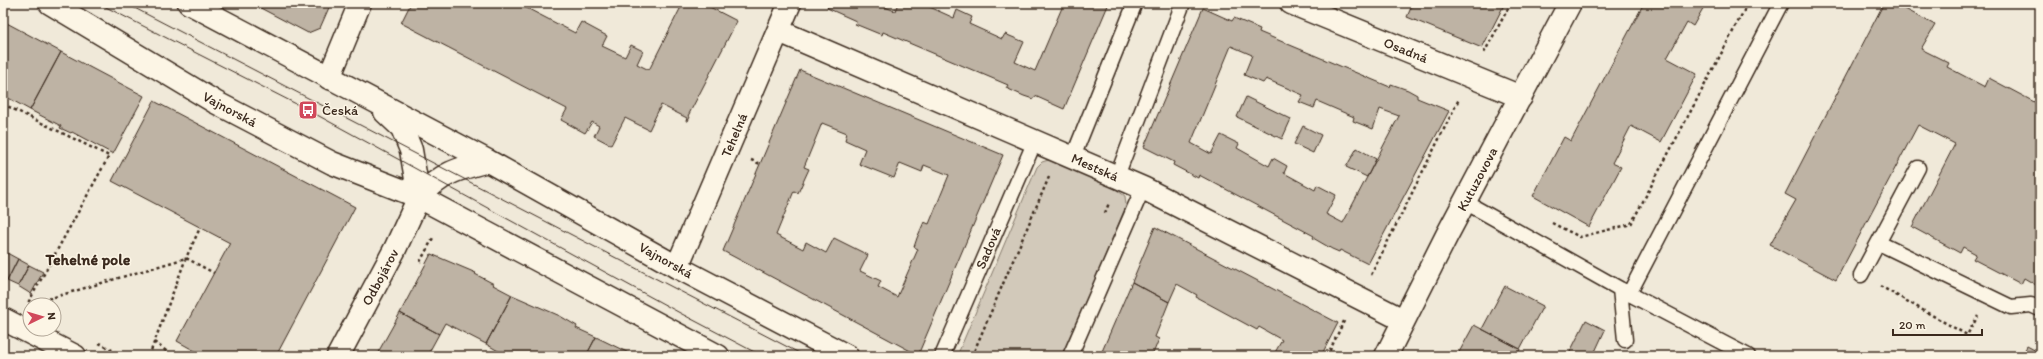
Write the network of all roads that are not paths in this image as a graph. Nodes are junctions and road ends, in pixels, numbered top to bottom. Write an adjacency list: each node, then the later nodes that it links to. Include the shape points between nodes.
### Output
1 (50, 3): 20 (street, Vajnorská, via 215,102 332,163)
2 (189, 3): 11 (street, Vajnorská)
3 (360, 3): 11 (street)
4 (790, 3): 10 (street, Tehelná)
5 (1135, 3): 15 (lane)
6 (1183, 3): 18 (lane)
7 (1291, 3): 13 (street, Osadná)
8 (1570, 3): 13 (street, Kutuzovova)
9 (1781, 3): 25 (lane)
10 (779, 31): 14 (street, Mestská); 23 (street, Tehelná)
11 (329, 78): 12 (street, Vajnorská)
12 (367, 96): 16 (street, Vajnorská); 20 (street, Vajnorská, via 402,128 411,150)
13 (1521, 97): 21 (street, Kutuzovova)
14 (1035, 141): 15 (street, Mestská); 34 (lane, Sadová)
15 (1073, 157): 18 (street, Mestská)
16 (488, 161): 20 (street, via 436,179); 23 (street, Vajnorská)
17 (1918, 168): 22 (lane)
18 (1117, 176): 19 (street, Mestská)
19 (1143, 188): 28 (street, Mestská); 35 (lane)
20 (419, 197): 31 (street, Odbojárov, via 395,250); 32 (street, Vajnorská)
21 (1465, 202): 25 (lane); 28 (street, Kutuzovova)
22 (1879, 243): 24 (lane); 26 (lane, via 2011,307 2031,305)
23 (677, 267): 33 (street, Vajnorská)
24 (1861, 275)
25 (1625, 291): 29 (lane); 37 (lane)
26 (2040, 309)
27 (3, 319): 30 (street)
28 (1404, 320): 36 (street, Kutuzovova)
29 (1625, 340)
30 (75, 356)
31 (338, 356)
32 (718, 356)
33 (847, 356)
34 (942, 356)
35 (1070, 356)
36 (1386, 356)
37 (1748, 356)

